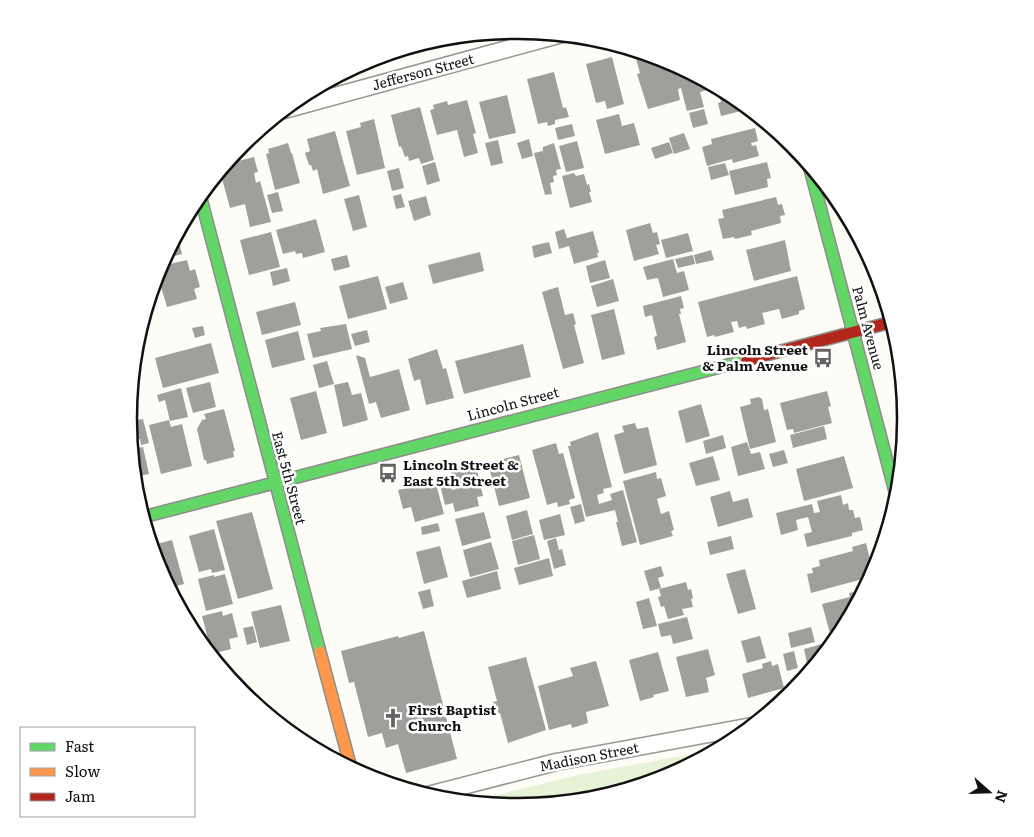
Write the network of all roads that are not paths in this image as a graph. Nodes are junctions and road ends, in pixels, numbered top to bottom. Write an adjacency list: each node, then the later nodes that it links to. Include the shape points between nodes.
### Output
1 (540, 40): 2 (street, Jefferson Street)
2 (304, 105)
3 (813, 181): 6 (street, Palm Avenue)
4 (203, 206): 7 (street, East 5th Street)
5 (885, 324): 6 (street, Lincoln Street)
6 (853, 332): 7 (street, Lincoln Street); 8 (street, Palm Avenue)
7 (274, 481): 9 (street, Lincoln Street); 11 (street, East 5th Street)
8 (891, 481)
9 (150, 515)
10 (735, 729): 12 (street, Madison Street, via 556,762)
11 (349, 759)
12 (445, 791)

